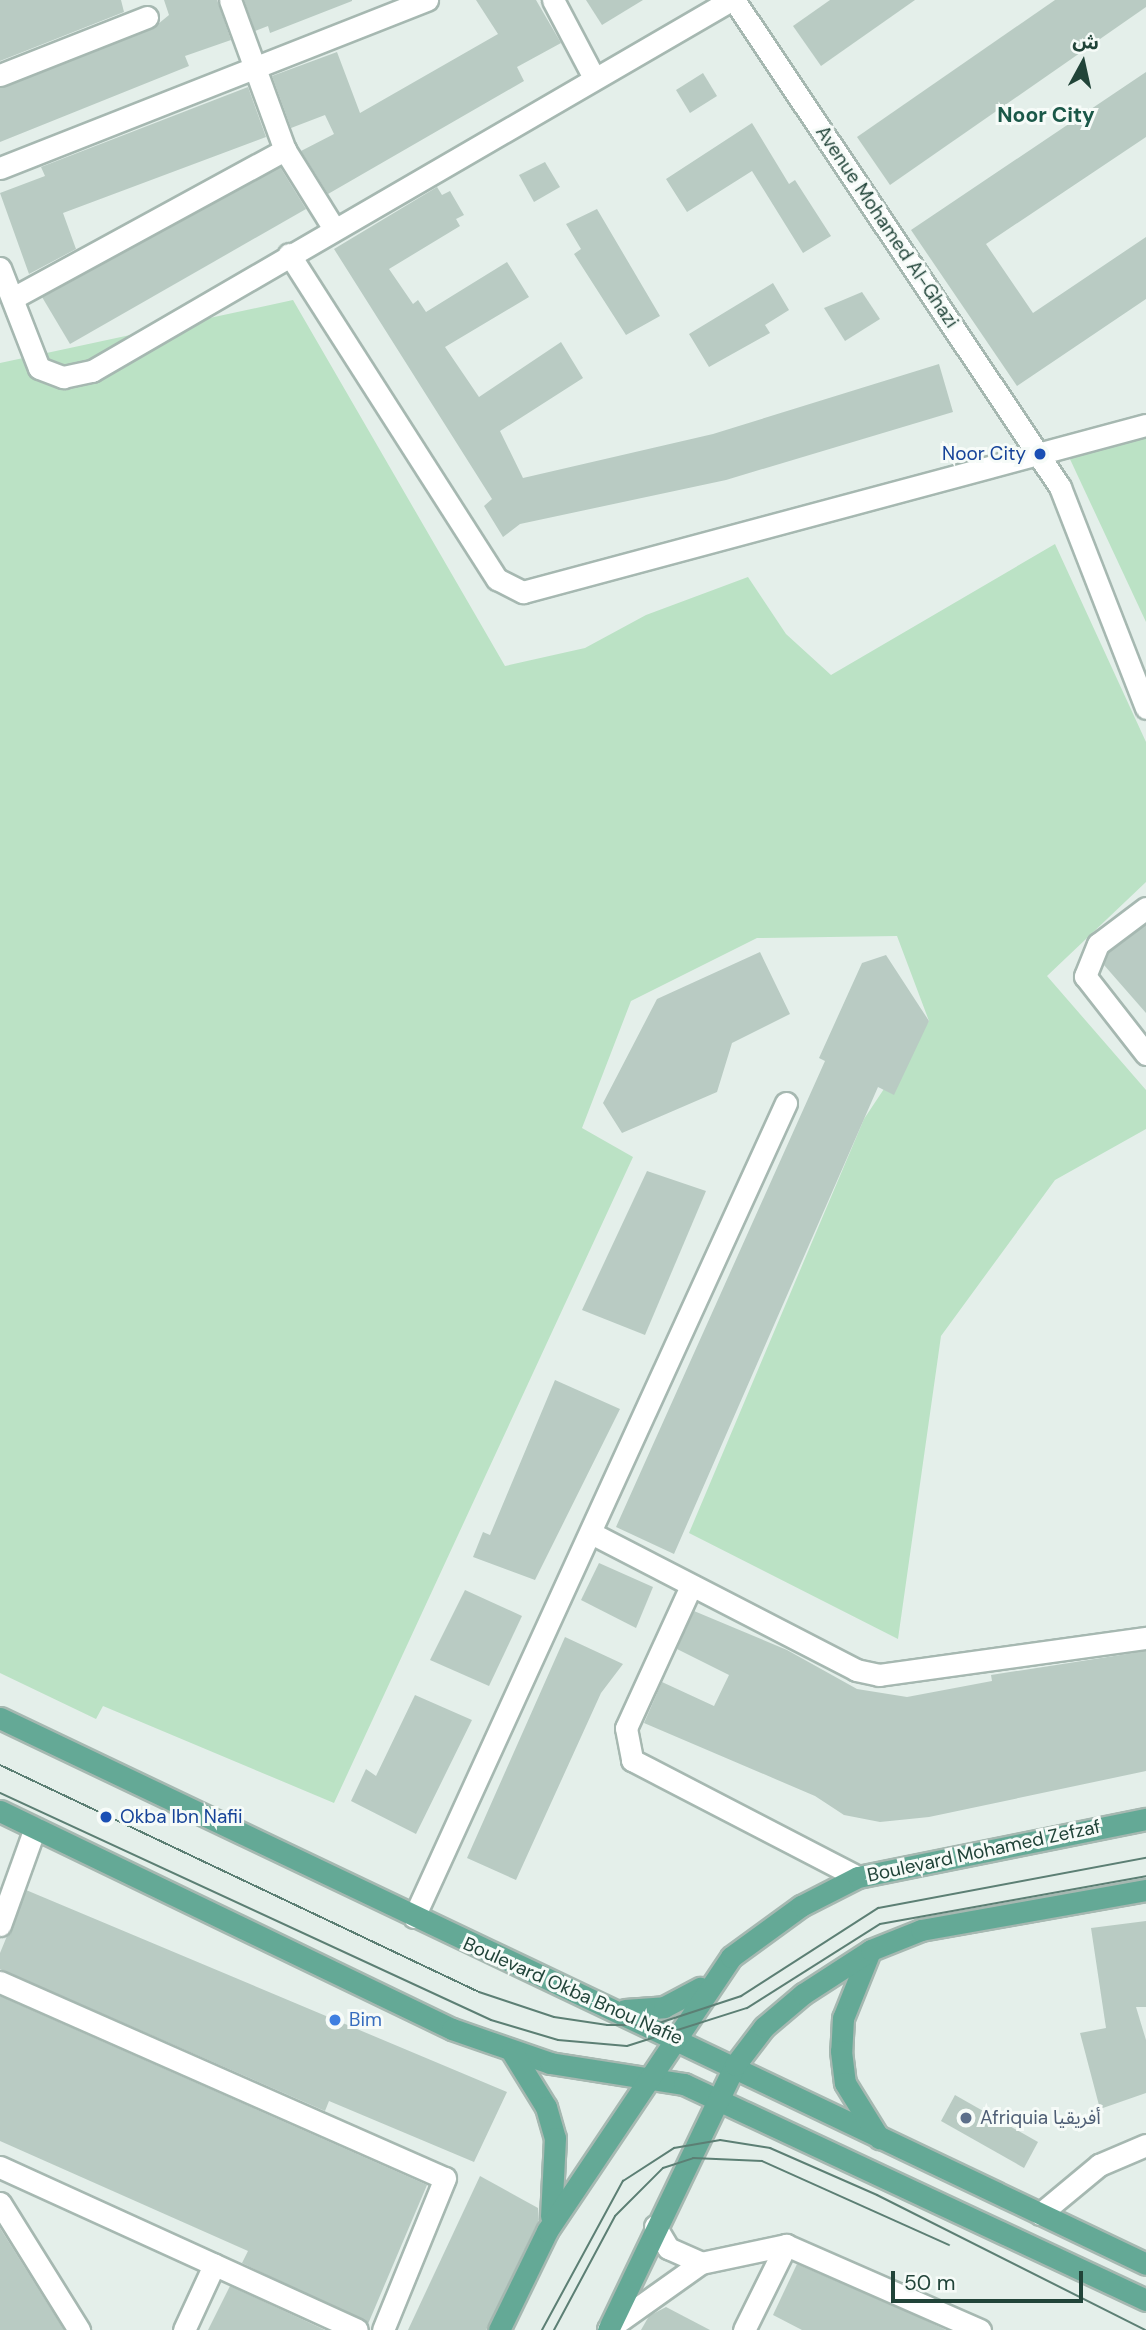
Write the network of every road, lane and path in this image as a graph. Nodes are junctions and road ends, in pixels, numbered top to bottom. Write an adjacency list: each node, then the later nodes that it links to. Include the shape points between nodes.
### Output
1 (230, 0): 6 (street)
2 (427, 0): 6 (street)
3 (553, 0): 8 (street)
4 (733, 0): 8 (street); 16 (street, Avenue Mohamed Al-Ghazi)
5 (147, 17): 7 (street)
6 (254, 66): 9 (street); 10 (street)
7 (0, 75)
8 (593, 76): 11 (street)
9 (285, 150): 11 (street); 14 (street)
10 (0, 168)
11 (333, 227): 12 (street)
12 (289, 254): 14 (street, via 116,359 63,377 39,368); 16 (street, via 508,589 523,592 757,533)
13 (0, 268): 14 (street)
14 (13, 298)
15 (1146, 425): 16 (street)
16 (1040, 454): 17 (street, Avenue Mohamed Al-Ghazi, via 1088,548)
17 (1146, 708)
18 (1146, 908): 19 (street, via 1098,944 1085,976)
19 (1146, 1054)
20 (786, 1103): 21 (street)
21 (593, 1534): 22 (street); 30 (street)
22 (691, 1586): 23 (street, via 856,1670 879,1675); 28 (street, via 626,1728 632,1760)
23 (1146, 1638)
24 (0, 1718): 30 (main road, Boulevard Okba Bnou Nafie)
25 (0, 1811): 27 (main road)
26 (1146, 1819): 28 (main road, Boulevard Mohamed Zefzaf)
27 (35, 1828): 31 (street); 37 (main road)
28 (858, 1877): 33 (main road, Boulevard Mohamed Zefzaf, via 801,1906)
29 (1146, 1890): 32 (main road, via 921,1930)
30 (414, 1917): 35 (main road, Boulevard Okba Bnou Nafie)
31 (0, 1925)
32 (871, 1950): 38 (main road, via 764,2027); 41 (main road, via 843,2018 841,2051 845,2083)
33 (710, 1980): 35 (main road, via 664,2007); 36 (main road, Boulevard Mohamed Zefzaf)
34 (0, 1982): 57 (street, via 445,2178)
35 (611, 2008): 36 (main road, Boulevard Okba Bnou Nafie)
36 (675, 2035): 38 (main road, Boulevard Okba Bnou Nafie); 39 (main road, Boulevard Mohamed Zefzaf)
37 (512, 2052): 39 (main road); 47 (main road, via 546,2107 555,2138 555,2203)
38 (735, 2065): 40 (main road); 41 (main road, Boulevard Okba Bnou Nafie)
39 (648, 2074): 40 (main road); 47 (main road, Boulevard Mohamed Zefzaf)
40 (718, 2098): 46 (main road); 52 (main road)
41 (882, 2142): 45 (main road, Boulevard Okba Bnou Nafie)
42 (1146, 2145): 45 (street, via 1099,2165)
43 (0, 2167): 51 (street)
44 (0, 2203): 54 (street)
45 (1040, 2214): 50 (main road, Boulevard Okba Bnou Nafie)
46 (654, 2226): 49 (street, via 668,2248); 59 (main road)
47 (547, 2231): 58 (main road)
48 (786, 2245): 49 (street); 53 (street); 60 (street)
49 (701, 2263): 59 (street)
50 (1146, 2264)
51 (214, 2265): 55 (street); 56 (street)
52 (1146, 2300)
53 (748, 2329)
54 (79, 2330)
55 (184, 2330)
56 (357, 2330)
57 (383, 2330)
58 (499, 2330)
59 (608, 2330)
60 (980, 2330)

